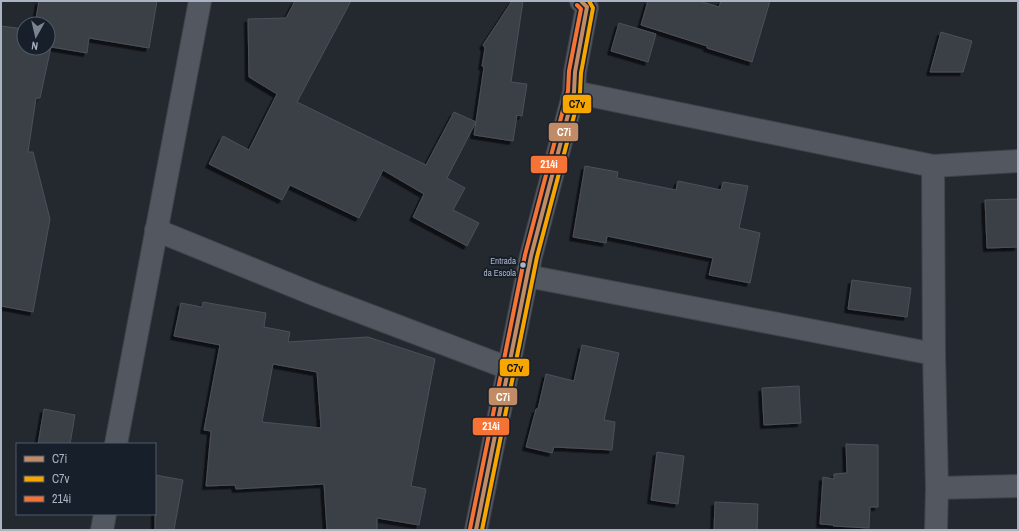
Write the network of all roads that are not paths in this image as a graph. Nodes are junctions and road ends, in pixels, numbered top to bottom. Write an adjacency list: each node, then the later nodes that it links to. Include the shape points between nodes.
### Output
1 (200, 1): 6 (street)
2 (586, 3): 3 (street)
3 (574, 92): 5 (street); 7 (street)
4 (1018, 161): 5 (street)
5 (934, 166): 8 (street)
6 (156, 230): 9 (street, via 313,294); 10 (street)
7 (527, 276): 8 (street); 9 (street)
8 (934, 354): 12 (street)
9 (508, 368): 15 (street)
10 (116, 443)
11 (1018, 486): 12 (street)
12 (937, 488): 16 (street)
13 (105, 515): 14 (street)
14 (102, 530)
15 (476, 530)
16 (936, 530)

